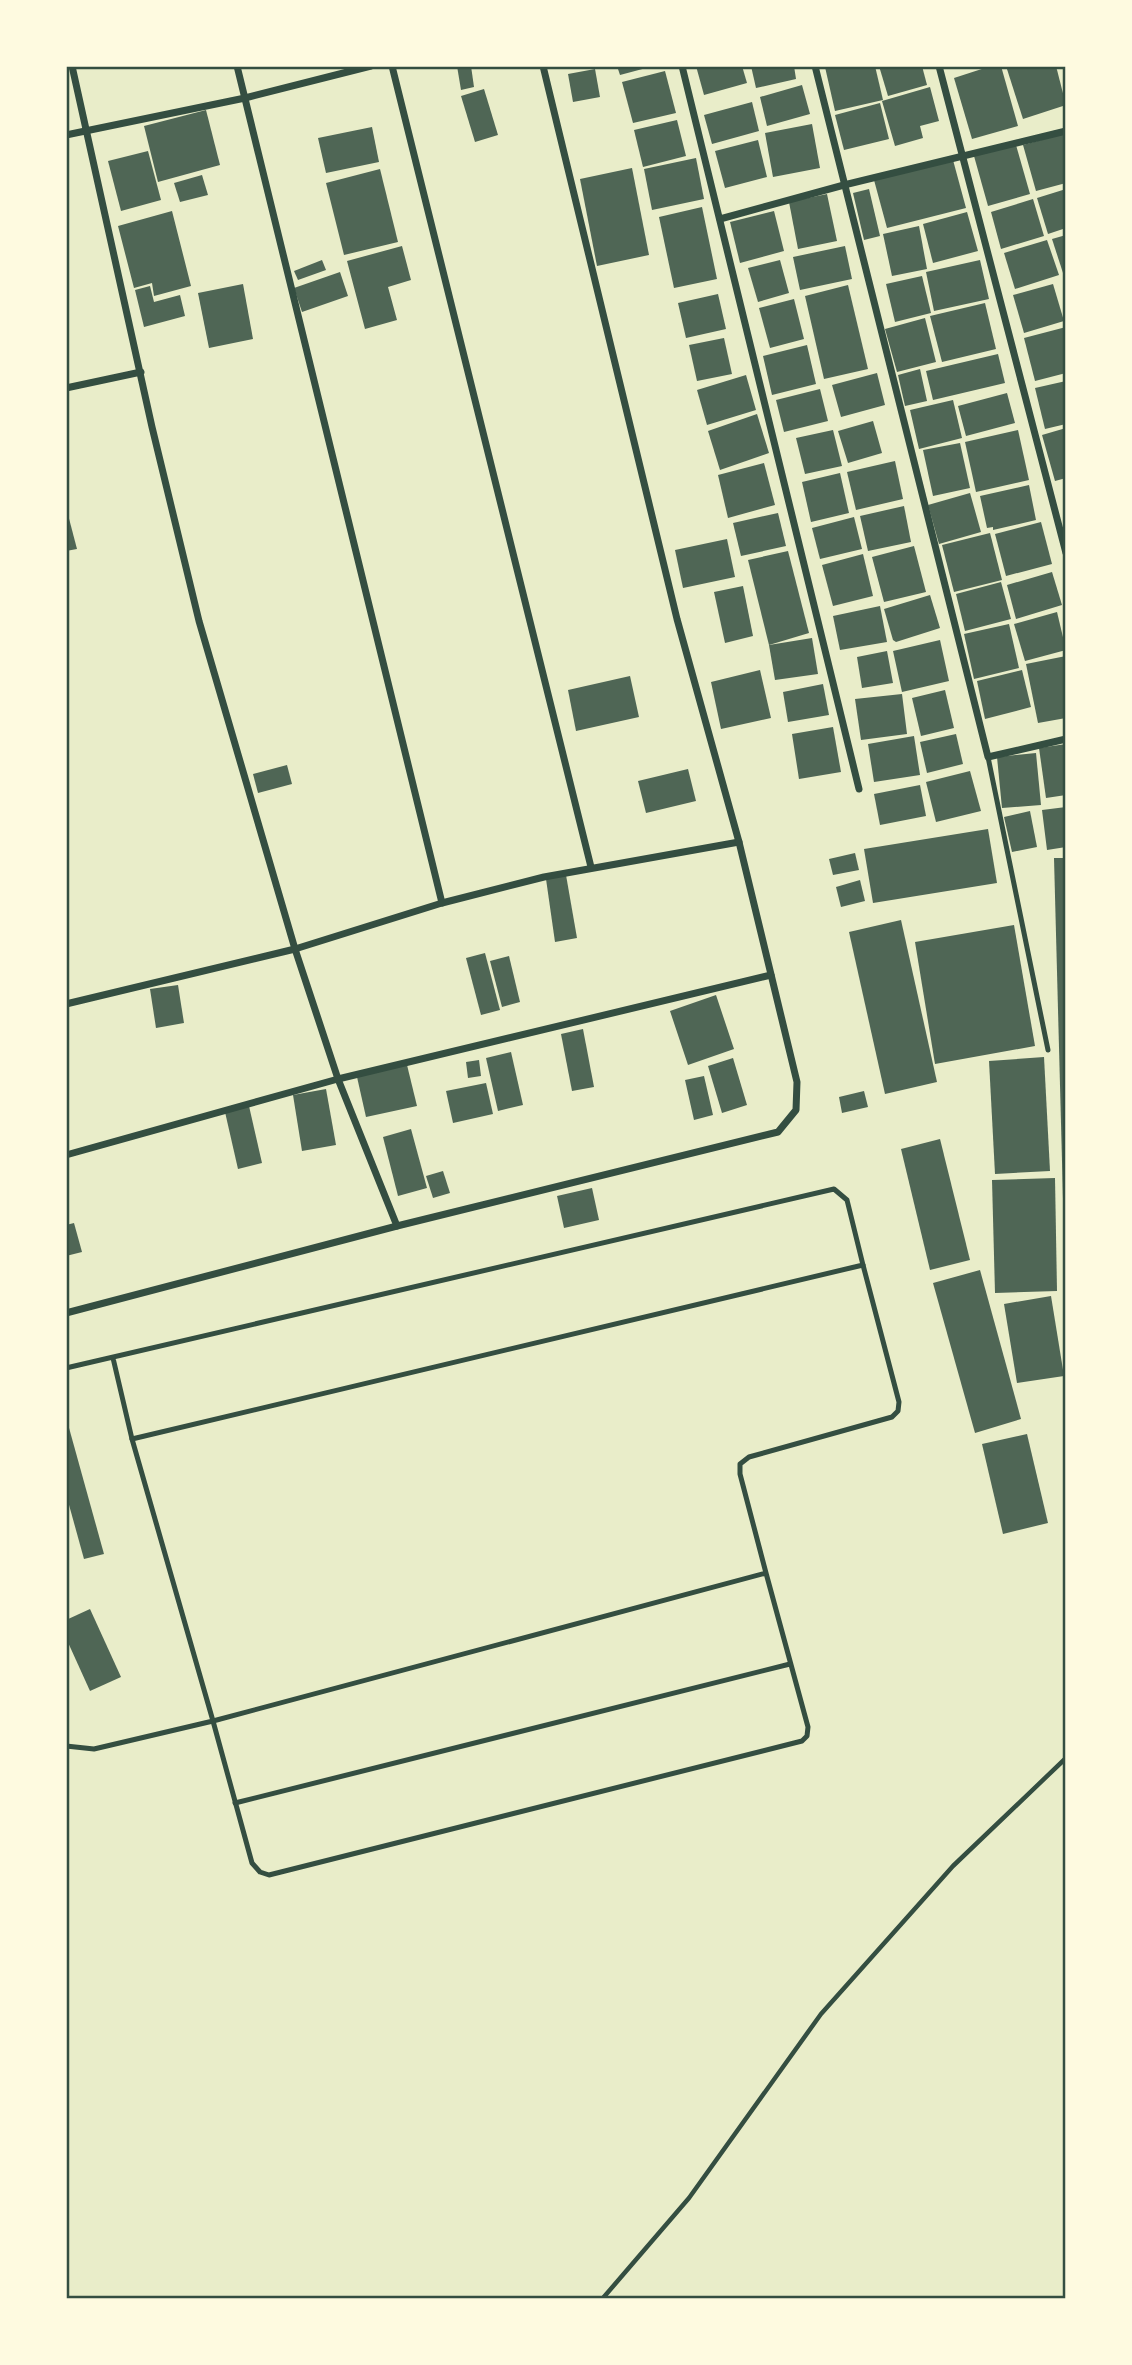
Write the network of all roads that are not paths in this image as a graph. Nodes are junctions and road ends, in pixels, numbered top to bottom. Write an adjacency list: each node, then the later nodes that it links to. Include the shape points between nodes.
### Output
1 (72, 66): 10 (street)
2 (237, 66): 9 (street)
3 (371, 66): 9 (street)
4 (392, 66): 23 (street)
5 (542, 66): 22 (street, via 677,619)
6 (682, 66): 15 (street)
7 (815, 66): 14 (street)
8 (939, 66): 13 (street)
9 (245, 98): 10 (street); 24 (street)
10 (88, 130): 12 (street); 16 (street)
11 (1066, 131): 13 (street)
12 (66, 135)
13 (961, 155): 14 (street); 18 (street)
14 (844, 185): 15 (street); 20 (street)
15 (720, 219): 21 (street)
16 (141, 372): 17 (street); 25 (street, via 199,621)
17 (66, 388)
18 (1066, 553)
19 (1066, 739): 20 (street)
20 (988, 757): 28 (lane)
21 (859, 789)
22 (739, 842): 23 (street); 26 (street)
23 (591, 867): 24 (street)
24 (442, 903): 25 (street)
25 (295, 949): 27 (street); 29 (street)
26 (771, 975): 29 (street); 31 (street, via 797,1083 796,1110 778,1132)
27 (66, 1004)
28 (1048, 1050)
29 (338, 1079): 30 (street); 31 (street)
30 (66, 1155)
31 (397, 1226): 33 (street)
32 (863, 1265): 34 (lane, via 847,1200 834,1189); 36 (lane); 37 (lane, via 898,1411 892,1417 749,1457 740,1464)
33 (66, 1313)
34 (113, 1357): 35 (lane); 36 (lane)
35 (66, 1368)
36 (132, 1439): 39 (lane)
37 (766, 1573): 38 (lane); 39 (lane)
38 (790, 1664): 41 (lane); 41 (lane, via 808,1727 802,1741 269,1875 252,1863)
39 (213, 1721): 40 (lane, via 94,1749); 41 (lane)
40 (66, 1746)
41 (235, 1803)

